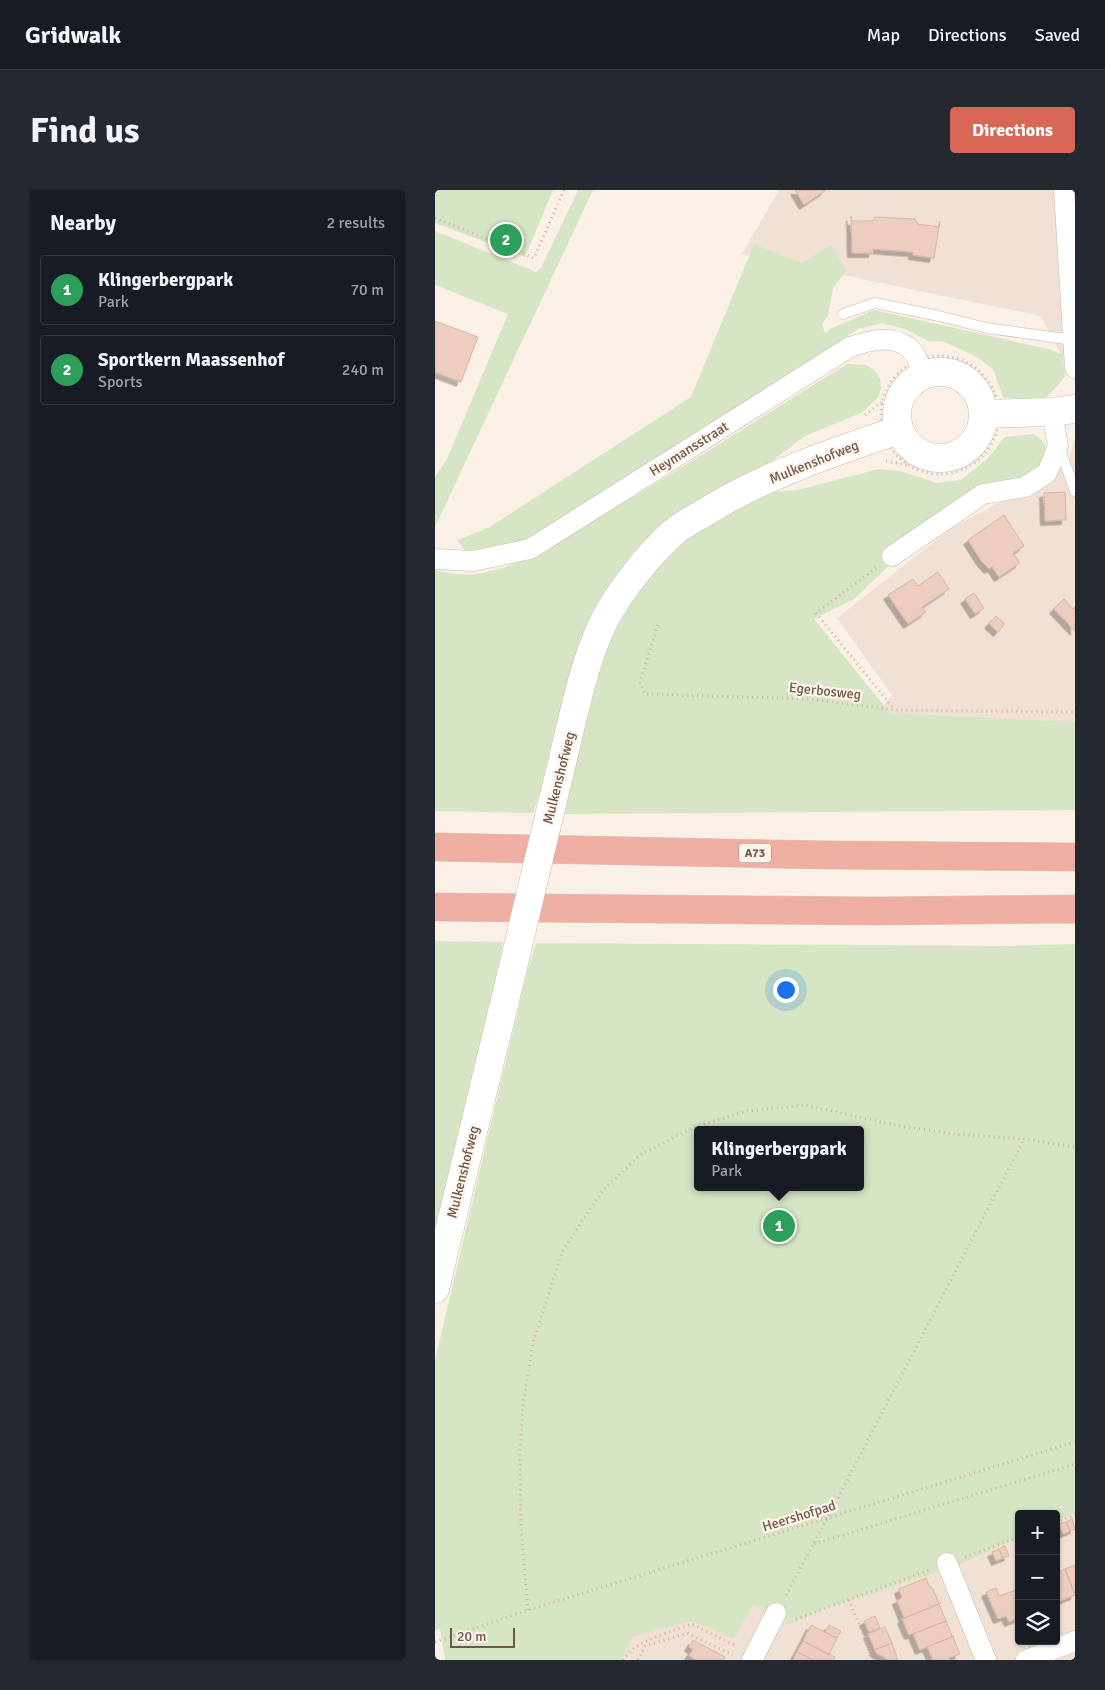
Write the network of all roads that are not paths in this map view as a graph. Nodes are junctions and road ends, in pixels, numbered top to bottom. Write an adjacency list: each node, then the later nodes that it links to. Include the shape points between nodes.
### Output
1 (1064, 190): 3 (street)
2 (843, 314): 3 (lane, via 875,302 987,328)
3 (1073, 340): 4 (street)
4 (1075, 368)
5 (924, 375): 7 (street, via 937,372 964,379); 8 (street, via 903,392 898,405); 12 (street, Heymansstraat, via 909,347 893,340 871,340 850,347 531,549 473,561)
6 (1063, 411): 7 (street); 9 (street)
7 (991, 415): 8 (street, via 967,449 942,459 917,452 906,443)
8 (899, 430): 17 (street, Mulkenshofweg, bridge, via 753,486 675,531 636,572 603,623 587,667 557,783)
9 (1058, 446): 10 (lane); 11 (street, via 1047,473 1025,487 983,494)
10 (1075, 491)
11 (892, 556)
12 (435, 559)
13 (435, 848): 14 (highway, A73)
14 (1075, 857)
15 (435, 907): 16 (highway, via 877,911)
16 (1075, 909)
17 (435, 1289)
18 (947, 1564): 22 (street)
19 (772, 1621): 21 (street)
20 (1075, 1641): 23 (street)
21 (747, 1657)
22 (986, 1660)
23 (1026, 1660)

